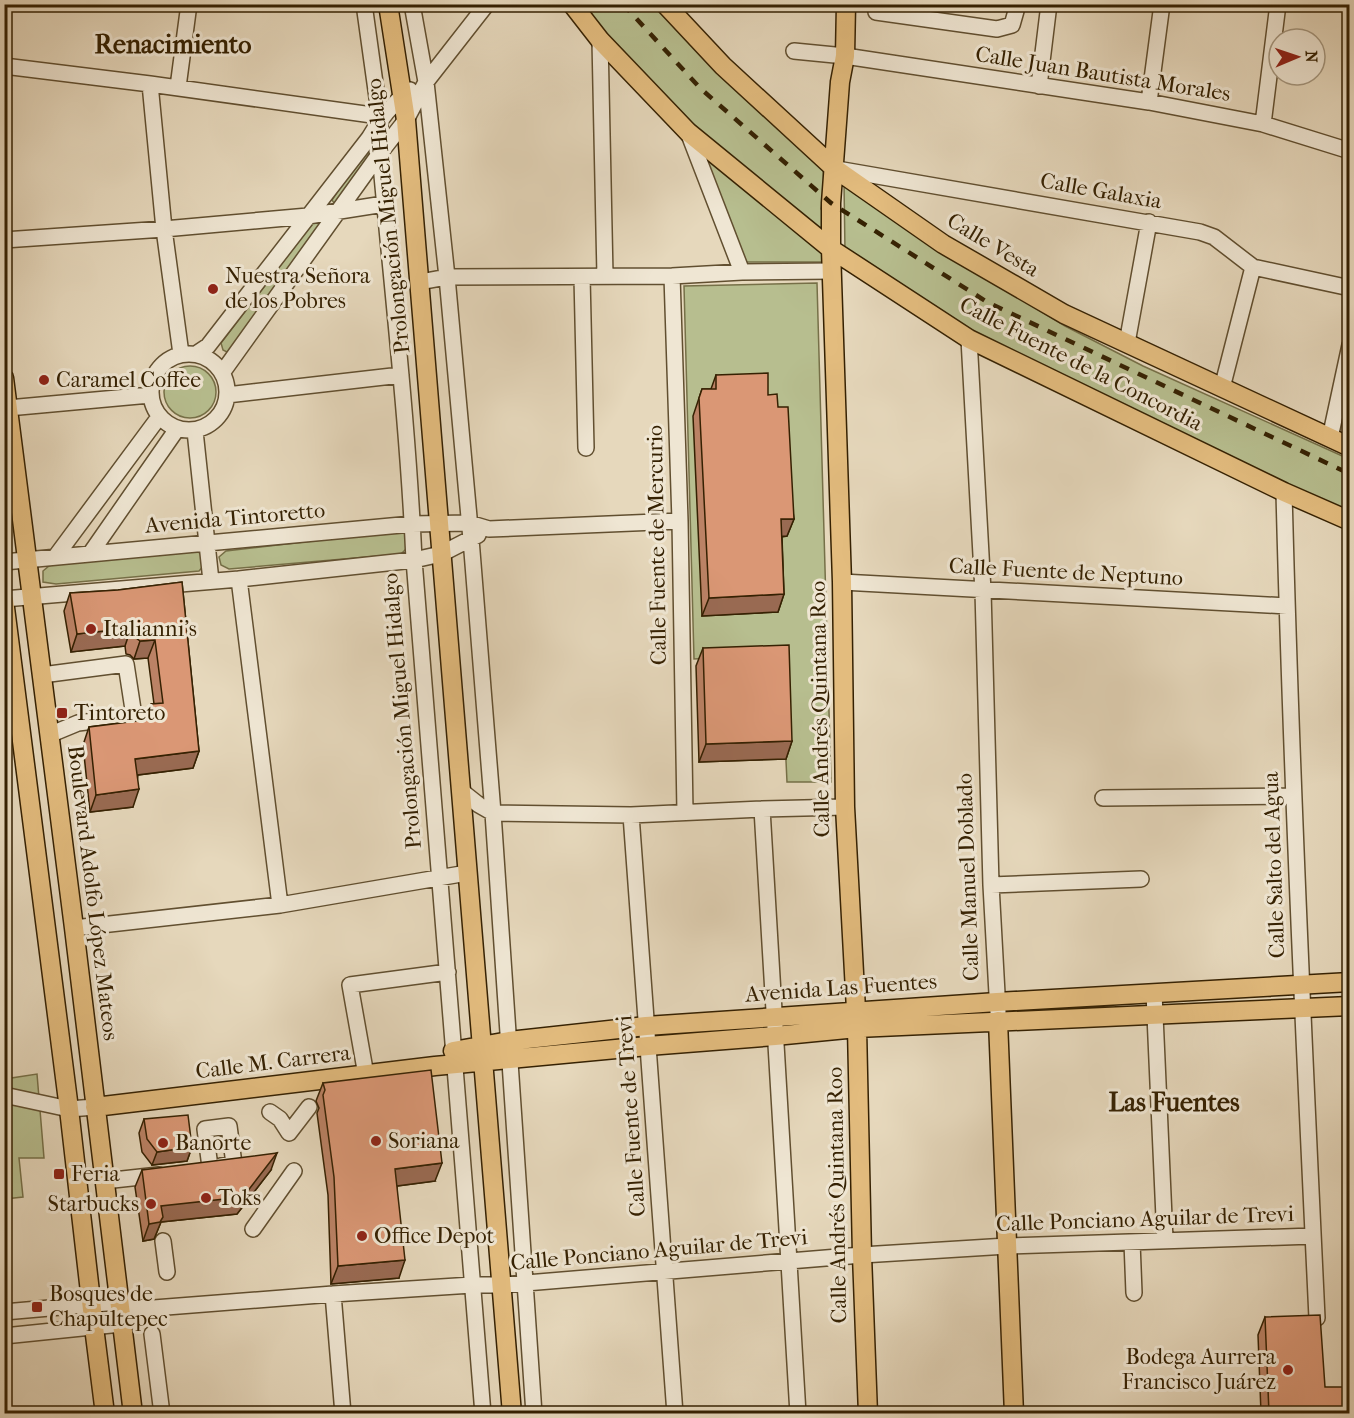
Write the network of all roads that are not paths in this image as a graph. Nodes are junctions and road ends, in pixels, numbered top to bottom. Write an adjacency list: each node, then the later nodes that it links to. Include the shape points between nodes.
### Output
1 (189, 4): 21 (street)
2 (364, 4): 24 (street, Prolongación Miguel Hidalgo)
3 (388, 4): 22 (main road, Prolongación Miguel Hidalgo)
4 (412, 4): 18 (street)
5 (487, 4): 18 (street)
6 (572, 4): 14 (main road, Calle Fuente de la Concordia)
7 (665, 4): 30 (main road, Calle Vesta, via 723,66)
8 (846, 4): 16 (main road, Calle Andrés Quintana Roo)
9 (877, 4): 10 (street, via 876,12 997,29 1012,25)
10 (1016, 4)
11 (1049, 4): 20 (street)
12 (1162, 4): 23 (street)
13 (1278, 4): 26 (street)
14 (600, 40): 27 (main road, Calle Fuente de la Concordia); 42 (street)
15 (794, 51): 16 (street, Calle Juan Bautista Morales)
16 (845, 56): 20 (street, Calle Juan Bautista Morales); 30 (main road, Calle Andrés Quintana Roo)
17 (4, 66): 19 (street)
18 (426, 82): 22 (street); 25 (street); 44 (street)
19 (150, 84): 21 (street); 35 (street)
20 (1039, 86): 23 (street, Calle Juan Bautista Morales)
21 (178, 87): 24 (street)
22 (401, 96): 24 (street); 25 (main road, Prolongación Miguel Hidalgo)
23 (1149, 102): 26 (street, Calle Juan Bautista Morales)
24 (380, 119): 29 (street, Prolongación Miguel Hidalgo); 33 (street)
25 (406, 120): 29 (street); 45 (main road, Prolongación Miguel Hidalgo)
26 (1263, 124): 28 (street, Calle Juan Bautista Morales)
27 (688, 132): 37 (main road, Calle Fuente de la Concordia); 40 (street)
28 (1350, 151)
29 (380, 153): 31 (street, Prolongación Miguel Hidalgo); 32 (street)
30 (834, 168): 34 (street, Calle Galaxia); 37 (main road, Calle Andrés Quintana Roo); 48 (main road, Calle Vesta, via 943,244 1064,314)
31 (384, 204): 32 (street); 52 (street, Prolongación Miguel Hidalgo)
32 (338, 211): 33 (street); 51 (street)
33 (308, 216): 35 (street); 50 (street, via 208,346)
34 (1149, 222): 38 (street, Calle Galaxia, via 1214,237); 48 (street)
35 (164, 229): 36 (street); 50 (street)
36 (4, 240)
37 (831, 249): 39 (main road, Calle Andrés Quintana Roo); 47 (main road, Calle Fuente de la Concordia)
38 (1253, 267): 46 (street, Calle Galaxia); 54 (street)
39 (832, 271): 40 (street); 81 (main road, Calle Andrés Quintana Roo)
40 (742, 272): 43 (street)
41 (582, 276): 42 (street); 44 (street); 63 (street)
42 (604, 276): 43 (street)
43 (672, 276): 65 (street, Calle Fuente de Mercurio)
44 (447, 277): 45 (street); 67 (street)
45 (420, 282): 69 (main road, Prolongación Miguel Hidalgo)
46 (1350, 288)
47 (969, 339): 64 (main road, Calle Fuente de la Concordia); 82 (street, Calle Manuel Doblado)
48 (1127, 343): 54 (main road, Calle Vesta)
49 (1350, 345): 61 (street)
50 (188, 354): 51 (street, via 208,359); 55 (street, via 168,359 158,368)
51 (222, 373): 56 (street)
52 (401, 375): 56 (street); 68 (street, Prolongación Miguel Hidalgo)
53 (4, 378): 57 (main road, Boulevard Adolfo López Mateos)
54 (1222, 388): 61 (main road, Calle Vesta)
55 (150, 395): 57 (street); 58 (street)
56 (227, 395): 60 (street, via 214,422)
57 (8, 408): 76 (main road, Boulevard Adolfo López Mateos)
58 (159, 417): 59 (street); 75 (street)
59 (177, 429): 60 (street); 73 (street)
60 (195, 430): 72 (street)
61 (1330, 438): 62 (main road, Calle Vesta)
62 (1350, 447)
63 (586, 448)
64 (1284, 492): 66 (main road, Calle Fuente de la Concordia); 85 (street, Calle Salto del Agua)
65 (680, 521): 70 (street); 93 (street, Calle Fuente de Mercurio)
66 (1350, 521)
67 (469, 523): 69 (street, Avenida Tintoretto); 70 (street, Avenida Tintoretto); 71 (street)
68 (412, 524): 69 (street, Avenida Tintoretto); 72 (street, Avenida Tintoretto); 77 (street, Prolongación Miguel Hidalgo)
69 (440, 524): 74 (main road, Prolongación Miguel Hidalgo)
70 (489, 529): 71 (street)
71 (471, 539): 74 (street); 94 (street)
72 (206, 544): 73 (street, Avenida Tintoretto); 80 (street)
73 (90, 554): 75 (street, Avenida Tintoretto)
74 (441, 554): 77 (street); 88 (main road, Prolongación Miguel Hidalgo)
75 (56, 556): 76 (street, Avenida Tintoretto)
76 (27, 559): 78 (street, Avenida Tintoretto); 83 (main road, Boulevard Adolfo López Mateos)
77 (414, 560): 79 (street); 97 (street, Prolongación Miguel Hidalgo)
78 (4, 562)
79 (239, 579): 80 (street); 100 (street)
80 (211, 581): 83 (street)
81 (842, 582): 82 (street, Calle Fuente de Neptuno); 91 (main road, Calle Andrés Quintana Roo)
82 (983, 591): 85 (street, Calle Fuente de Neptuno); 99 (street, Calle Manuel Doblado)
83 (32, 596): 84 (street); 86 (main road, Boulevard Adolfo López Mateos)
84 (4, 599): 125 (main road)
85 (1287, 606): 89 (street, Calle Salto del Agua)
86 (42, 675): 87 (main road, Boulevard Adolfo López Mateos); 87 (street, via 126,664 134,716 78,723)
87 (49, 735): 101 (main road, Boulevard Adolfo López Mateos)
88 (460, 789): 94 (street); 96 (main road, Prolongación Miguel Hidalgo)
89 (1294, 796): 90 (street); 104 (street, Calle Salto del Agua)
90 (1103, 798)
91 (845, 807): 92 (street); 112 (main road, Calle Andrés Quintana Roo)
92 (762, 809): 93 (street); 111 (street)
93 (685, 812): 95 (street)
94 (494, 813): 95 (street); 116 (street)
95 (631, 815): 114 (street, Calle Fuente de Trevi)
96 (467, 873): 97 (street); 118 (main road, Prolongación Miguel Hidalgo)
97 (440, 877): 100 (street); 102 (street, Prolongación Miguel Hidalgo)
98 (1141, 879): 99 (street)
99 (991, 885): 106 (street, Calle Manuel Doblado)
100 (280, 905): 101 (street)
101 (74, 928): 123 (main road, Boulevard Adolfo López Mateos)
102 (448, 972): 119 (street, Prolongación Miguel Hidalgo); 121 (street, via 350,986)
103 (1350, 982): 104 (main road, Avenida Las Fuentes)
104 (1302, 985): 105 (main road, Avenida Las Fuentes); 108 (street, Calle Salto del Agua)
105 (1154, 993): 106 (main road, Avenida Las Fuentes); 110 (street)
106 (997, 1002): 109 (main road, Avenida Las Fuentes); 113 (street, Calle Manuel Doblado)
107 (1350, 1006): 108 (main road, Avenida Las Fuentes)
108 (1303, 1008): 110 (main road, Avenida Las Fuentes); 131 (street, Calle Salto del Agua)
109 (952, 1014): 112 (main road, Avenida Las Fuentes); 113 (main road, Avenida Las Fuentes)
110 (1155, 1014): 113 (main road, Avenida Las Fuentes); 132 (street)
111 (774, 1016): 112 (main road, Avenida Las Fuentes); 114 (main road, Avenida Las Fuentes); 115 (street)
112 (857, 1019): 115 (main road, Avenida Las Fuentes); 136 (main road, Calle Andrés Quintana Roo)
113 (998, 1021): 135 (main road, Calle Manuel Doblado)
114 (646, 1026): 116 (main road, Avenida Las Fuentes); 117 (street, Calle Fuente de Trevi)
115 (775, 1036): 117 (main road, Avenida Las Fuentes); 137 (street)
116 (509, 1041): 118 (main road, Avenida Las Fuentes); 120 (street)
117 (648, 1046): 120 (main road, Avenida Las Fuentes); 139 (street, Calle Fuente de Trevi)
118 (482, 1054): 119 (main road, Calle M. Carrera); 120 (main road, Avenida Las Fuentes); 142 (main road, Prolongación Miguel Hidalgo)
119 (454, 1058): 121 (main road, Calle M. Carrera); 141 (street, Prolongación Miguel Hidalgo)
120 (510, 1059): 140 (street)
121 (366, 1076): 123 (main road, Calle M. Carrera)
122 (4, 1095): 125 (street, Calle M. Carrera)
123 (95, 1107): 125 (street, Calle M. Carrera); 129 (main road, Boulevard Adolfo López Mateos)
124 (309, 1107): 126 (street, via 289,1133)
125 (69, 1109): 146 (main road)
126 (270, 1112)
127 (294, 1171): 130 (street)
128 (175, 1172): 129 (street)
129 (104, 1181): 145 (main road, Boulevard Adolfo López Mateos)
130 (253, 1229)
131 (1313, 1236): 132 (street, Calle Ponciano Aguilar de Trevi); 148 (street, Calle Salto del Agua)
132 (1165, 1240): 134 (street, Calle Ponciano Aguilar de Trevi)
133 (163, 1241): 138 (street)
134 (1132, 1242): 135 (street, Calle Ponciano Aguilar de Trevi); 143 (street)
135 (1007, 1246): 136 (street, Calle Ponciano Aguilar de Trevi); 163 (main road, Calle Manuel Doblado)
136 (862, 1255): 137 (street, Calle Ponciano Aguilar de Trevi); 162 (main road, Calle Andrés Quintana Roo)
137 (788, 1262): 139 (street, Calle Ponciano Aguilar de Trevi); 161 (street)
138 (167, 1272)
139 (665, 1272): 140 (street, Calle Ponciano Aguilar de Trevi); 160 (street, Calle Fuente de Trevi)
140 (526, 1282): 142 (street, Calle Ponciano Aguilar de Trevi); 159 (street)
141 (472, 1285): 142 (street, Calle Ponciano Aguilar de Trevi); 144 (street, Calle Ponciano Aguilar de Trevi); 157 (street, Prolongación Miguel Hidalgo)
142 (502, 1285): 158 (main road, Prolongación Miguel Hidalgo)
143 (1134, 1293)
144 (333, 1294): 145 (street, Calle Ponciano Aguilar de Trevi, via 141,1308); 156 (street)
145 (118, 1302): 146 (street, Calle Ponciano Aguilar de Trevi); 149 (main road, Boulevard Adolfo López Mateos)
146 (92, 1304): 147 (street, Calle Ponciano Aguilar de Trevi); 150 (main road)
147 (4, 1312)
148 (1317, 1318)
149 (121, 1324): 150 (street); 154 (main road, Boulevard Adolfo López Mateos)
150 (94, 1327): 152 (street); 153 (main road)
151 (152, 1334): 155 (street)
152 (4, 1336)
153 (105, 1413)
154 (132, 1413)
155 (162, 1413)
156 (343, 1413)
157 (483, 1413)
158 (512, 1413)
159 (534, 1413)
160 (675, 1413)
161 (798, 1413)
162 (868, 1413)
163 (1014, 1413)

